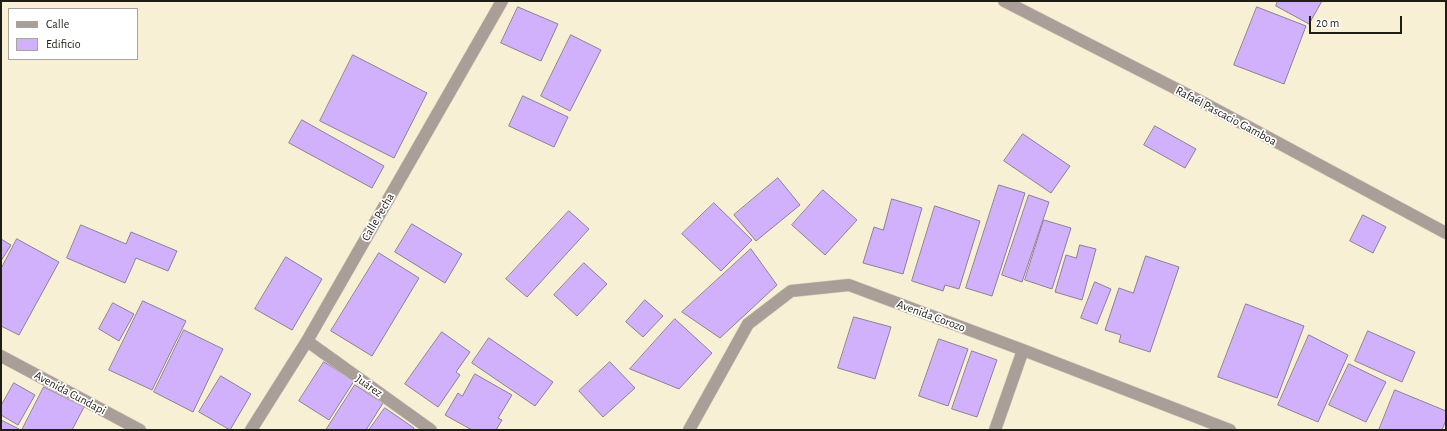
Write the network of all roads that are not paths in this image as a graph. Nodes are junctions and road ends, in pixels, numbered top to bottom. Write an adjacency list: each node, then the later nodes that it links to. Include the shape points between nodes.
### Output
1 (502, 1): 4 (street, Calle Pecha)
2 (1004, 1): 3 (street, Rafaél Pascacio Gamboa, via 1197,100)
3 (1446, 233)
4 (307, 341): 8 (street, Calle Pecha); 9 (street, Juárez)
5 (1023, 350): 10 (street, Avenida Corozo, via 849,285 791,292 748,324); 11 (street); 12 (street, Avenida Corozo)
6 (1, 356): 7 (street, Avenida Cundapi)
7 (140, 430)
8 (251, 430)
9 (432, 430)
10 (689, 430)
11 (995, 430)
12 (1230, 430)

